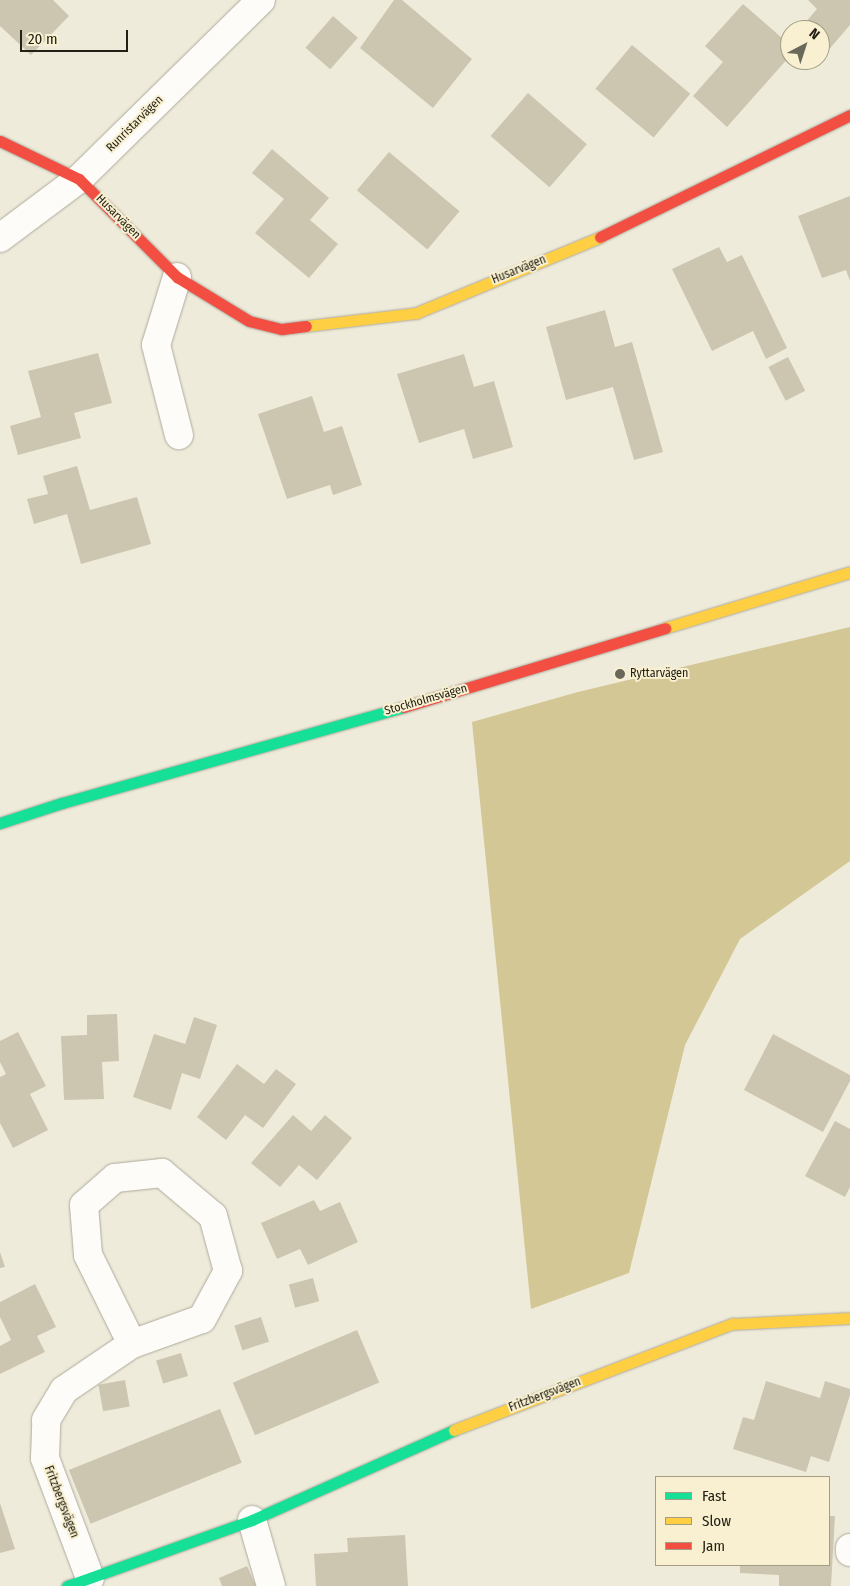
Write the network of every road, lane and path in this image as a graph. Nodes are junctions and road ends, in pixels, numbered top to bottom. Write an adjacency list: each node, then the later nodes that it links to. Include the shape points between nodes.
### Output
1 (261, 0): 4 (street, Runristarvägen)
2 (850, 115): 6 (street, Husarvägen, via 606,235 416,313 282,329 249,321)
3 (0, 141): 4 (street, Husarvägen)
4 (79, 179): 5 (street, Runristarvägen); 6 (street, Husarvägen)
5 (0, 238)
6 (177, 277): 7 (street, via 156,345)
7 (179, 435)
8 (850, 572): 9 (street, Stockholmsvägen, via 446,695)
9 (0, 823)
10 (850, 1318): 12 (street, Fritzbergsvägen, via 732,1324 465,1425)
11 (132, 1344): 11 (street, via 202,1319 228,1271 212,1216 162,1173 114,1178 84,1205 88,1255); 13 (street, Fritzbergsvägen, via 64,1390 46,1420 45,1458)
12 (252, 1520): 13 (street, Fritzbergsvägen); 14 (street)
13 (78, 1582)
14 (271, 1586)

